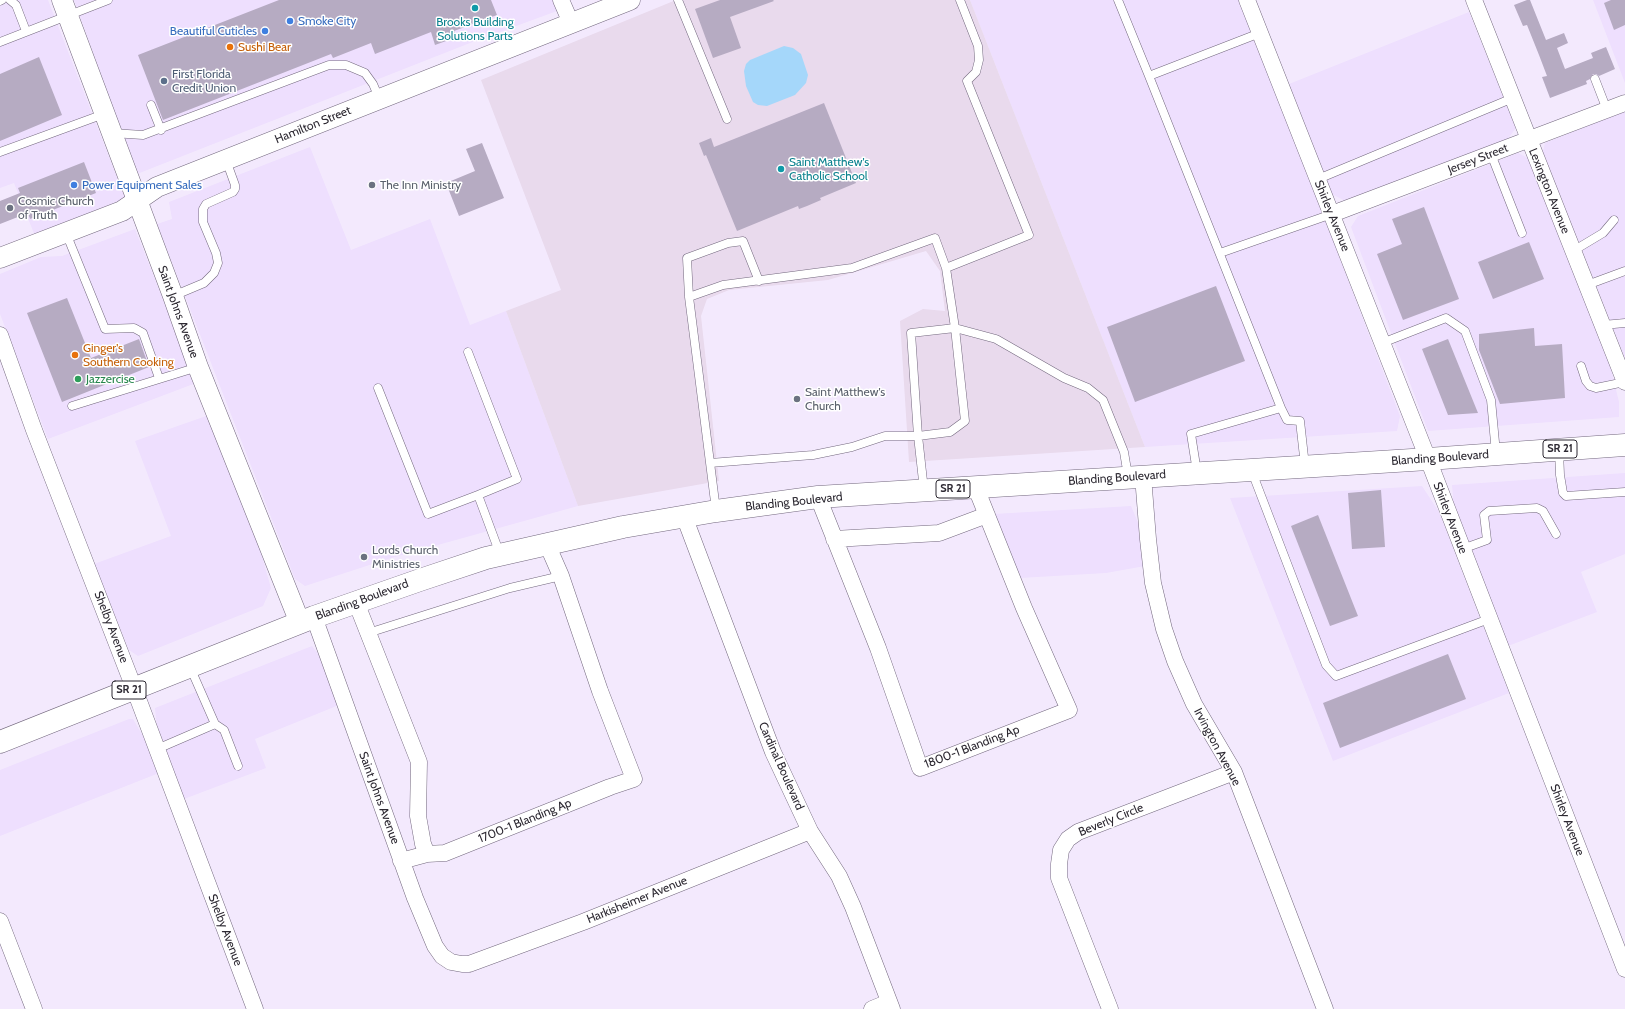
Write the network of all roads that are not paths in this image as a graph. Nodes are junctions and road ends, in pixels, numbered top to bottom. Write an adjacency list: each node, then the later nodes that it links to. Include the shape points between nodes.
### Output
1 (10, 0): 12 (lane, via 16,5)
2 (108, 0): 10 (lane)
3 (561, 0): 11 (street)
4 (630, 0): 11 (street, Hamilton Street)
5 (678, 0): 23 (lane)
6 (960, 0): 39 (lane, via 978,46 979,60 976,72 967,81 1030,235)
7 (1118, 0): 15 (lane)
8 (1247, 0): 13 (street, Shirley Avenue)
9 (1474, 0): 18 (street, Lexington Avenue)
10 (65, 8): 12 (lane); 22 (street, Saint Johns Avenue)
11 (571, 23): 17 (street, Hamilton Street)
12 (26, 31): 14 (lane)
13 (1260, 33): 15 (lane); 30 (street, Shirley Avenue)
14 (0, 42)
15 (1149, 76): 37 (lane)
16 (1594, 79): 21 (lane)
17 (379, 98): 24 (lane, via 365,73 346,65 329,65); 29 (street, Hamilton Street)
18 (1513, 98): 26 (street, Lexington Avenue); 30 (lane)
19 (1625, 103): 21 (street, Jersey Street)
20 (151, 105): 24 (lane)
21 (1607, 110): 26 (street, Jersey Street)
22 (104, 114): 25 (street, Saint Johns Avenue); 27 (lane)
23 (726, 119)
24 (161, 130): 25 (lane, via 143,136)
25 (111, 133): 31 (street, Saint Johns Avenue)
26 (1529, 140): 28 (street, Jersey Street); 36 (street, Lexington Avenue)
27 (0, 152)
28 (1491, 154): 32 (street, Jersey Street); 35 (lane)
29 (226, 160): 31 (street, Hamilton Street, via 157,187); 43 (lane, via 235,185 233,192 206,204 203,209 203,222 218,263 214,273 204,284)
30 (1318, 179): 32 (street, Shirley Avenue)
31 (137, 200): 34 (street, Hamilton Street, via 122,211); 43 (street, Saint Johns Avenue)
32 (1332, 214): 37 (lane); 49 (street, Shirley Avenue)
33 (1614, 220): 36 (lane, via 1603,234)
34 (66, 232): 38 (street, Hamilton Street); 53 (lane, via 105,329 134,328 143,333)
35 (1522, 233)
36 (1573, 251): 42 (street, Lexington Avenue)
37 (1220, 253): 57 (lane)
38 (0, 258)
39 (946, 268): 41 (lane, via 935,238 852,268); 47 (lane)
40 (1625, 271): 42 (lane)
41 (759, 281): 44 (lane, via 723,286); 44 (lane, via 743,240 728,243 687,258)
42 (1587, 285): 46 (street, Lexington Avenue)
43 (173, 296): 52 (street, Saint Johns Avenue)
44 (689, 297): 63 (lane)
45 (1625, 322): 46 (lane)
46 (1603, 325): 54 (street, Lexington Avenue)
47 (955, 328): 58 (lane, via 965,421 950,432); 58 (lane, via 911,333); 67 (lane, via 996,339 1064,378 1088,388 1103,400)
48 (0, 335): 87 (street, Shelby Avenue)
49 (1382, 343): 61 (lane, via 1446,318 1465,331 1491,400); 62 (street, Shirley Avenue)
50 (468, 352): 71 (lane, via 517,479)
51 (1581, 366): 54 (lane, via 1590,386 1596,388)
52 (198, 367): 53 (lane); 84 (street, Saint Johns Avenue)
53 (159, 378): 56 (lane)
54 (1625, 382)
55 (378, 388): 71 (lane, via 428,514)
56 (72, 406)
57 (1281, 408): 64 (lane, via 1287,420 1300,421); 66 (lane, via 1191,434)
58 (918, 436): 63 (lane, via 885,436 852,447 813,455); 69 (lane)
59 (1625, 445): 60 (main road, Blanding Boulevard / SR 21)
60 (1559, 450): 61 (main road, Blanding Boulevard / SR 21); 70 (lane, via 1560,475 1563,493 1566,496)
61 (1496, 454): 62 (main road, Blanding Boulevard / SR 21)
62 (1428, 459): 64 (main road, Blanding Boulevard / SR 21); 79 (street, Shirley Avenue)
63 (710, 463): 73 (lane)
64 (1305, 466): 65 (main road, Blanding Boulevard / SR 21)
65 (1251, 469): 66 (main road, Blanding Boulevard / SR 21); 83 (lane, via 1326,665 1336,676)
66 (1197, 473): 67 (main road, Blanding Boulevard / SR 21)
67 (1136, 477): 68 (main road, Blanding Boulevard / SR 21); 92 (street, Irvington Avenue, via 1148,539 1153,583 1164,629 1194,704)
68 (976, 488): 69 (main road, Blanding Boulevard / SR 21); 74 (street, 1800-1 Blanding Ap)
69 (924, 490): 72 (main road, Blanding Boulevard / SR 21)
70 (1625, 492)
71 (478, 495): 80 (lane)
72 (818, 497): 73 (main road, Blanding Boulevard / SR 21); 77 (street, 1800-1 Blanding Ap)
73 (716, 511): 75 (main road, Blanding Boulevard / SR 21)
74 (987, 515): 77 (street, via 939,533); 77 (street, 1800-1 Blanding Ap, via 1069,710 920,768 878,648)
75 (684, 516): 78 (main road, Blanding Boulevard / SR 21); 93 (street, Cardinal Boulevard, via 773,752)
76 (1556, 534): 79 (lane, via 1543,511 1537,508 1489,511 1484,515 1488,540)
77 (834, 539)
78 (547, 544): 80 (main road, Blanding Boulevard / SR 21); 81 (street, 1700-1 Blanding Ap)
79 (1462, 548): 83 (street, Shirley Avenue)
80 (501, 554): 82 (main road, Blanding Boulevard / SR 21)
81 (561, 576): 85 (lane, via 510,588); 94 (street, 1700-1 Blanding Ap, via 600,691 634,779 445,853)
82 (356, 602): 84 (main road, Blanding Boulevard / SR 21); 85 (street)
83 (1489, 619): 98 (street, Shirley Avenue)
84 (307, 620): 86 (main road, Blanding Boulevard / SR 21); 95 (street, Saint Johns Avenue)
85 (368, 633): 94 (street, via 419,762 418,816)
86 (190, 666): 87 (main road, Blanding Boulevard / SR 21); 88 (lane)
87 (134, 688): 89 (main road, Blanding Boulevard / SR 21); 90 (street, Shelby Avenue)
88 (215, 724): 90 (lane); 91 (lane, via 224,730)
89 (0, 742)
90 (157, 749): 101 (street, Shelby Avenue)
91 (238, 766)
92 (1234, 772): 103 (street, Beverly Circle, via 1078,832 1068,839 1061,850 1060,878); 104 (street, Irvington Avenue)
93 (810, 831): 97 (street, Harkisheimer Avenue, via 583,922 469,964); 99 (street, Cardinal Boulevard, via 839,876)
94 (427, 854): 95 (street)
95 (401, 861): 97 (street, Saint Johns Avenue, via 435,946 442,956 451,962)
96 (0, 921): 100 (street)
97 (462, 964)
98 (1625, 969)
99 (891, 1006): 102 (street)
100 (34, 1009)
101 (255, 1009)
102 (872, 1009)
103 (1110, 1009)
104 (1325, 1009)

